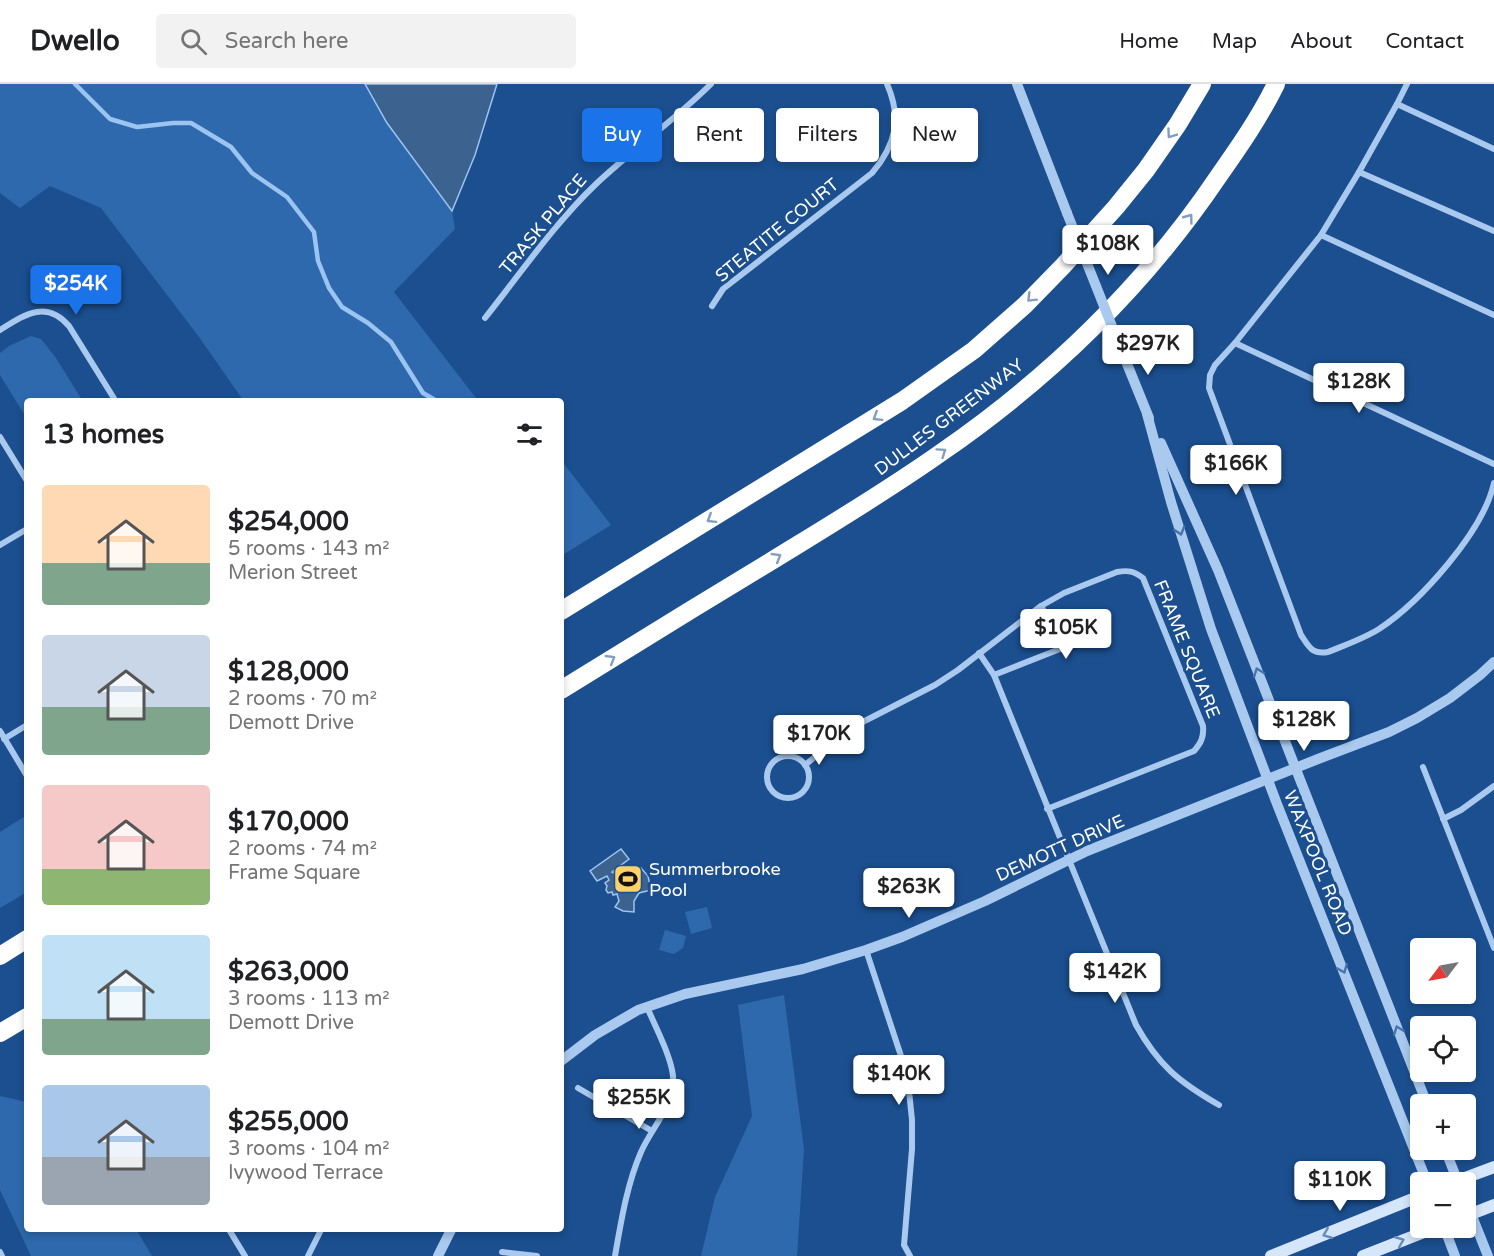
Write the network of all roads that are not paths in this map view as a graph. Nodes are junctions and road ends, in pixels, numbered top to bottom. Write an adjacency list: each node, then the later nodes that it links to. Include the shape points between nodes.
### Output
1 (711, 84): 14 (street, TRASK PLACE, via 595,184)
2 (887, 84): 12 (street, STEATITE COURT, via 895,129 883,160 872,173 723,289)
3 (1017, 84): 18 (street, WAXPOOL ROAD, bridge)
4 (1202, 84): 26 (highway, one-way to 26, via 1153,160 1116,207 1063,266 974,350 902,401)
5 (1276, 84): 30 (highway, DULLES GREENWAY, one-way to 5, via 878,495 944,451 1044,372 1107,314 1178,233 1232,158)
6 (1407, 84): 7 (street)
7 (1397, 104): 8 (street); 9 (street)
8 (1494, 150)
9 (1359, 172): 10 (street); 11 (street)
10 (1494, 231)
11 (1321, 235): 13 (street); 16 (street)
12 (712, 306)
13 (1494, 315)
14 (485, 318)
15 (0, 330): 17 (street, via 32,312 54,314 69,326)
16 (1235, 343): 20 (street); 22 (street, via 1215,365 1209,388 1301,635 1311,650 1328,652 1376,631 1418,597 1477,524)
17 (114, 398)
18 (1147, 414): 36 (street, WAXPOOL ROAD, one-way to 18, via 1218,570); 38 (street, WAXPOOL ROAD, one-way to 38, via 1211,629)
19 (0, 437): 21 (street)
20 (1494, 464)
21 (24, 476)
22 (1494, 483)
23 (24, 531): 24 (street)
24 (0, 545)
25 (1041, 606): 27 (street, FRAME SQUARE); 29 (street, via 1065,647); 40 (street, FRAME SQUARE, via 1117,572 1135,572 1143,578 1203,726 1200,744 1194,751)
26 (564, 609)
27 (979, 654): 29 (street); 34 (street, FRAME SQUARE, via 935,685 849,729)
28 (1494, 662): 36 (street, DEMOTT DRIVE, via 1450,698 1417,718)
29 (994, 675): 40 (street)
30 (564, 688)
31 (24, 727): 33 (street)
32 (0, 731): 33 (street)
33 (4, 738): 37 (street)
34 (805, 765): 34 (street, via 791,756 777,758 766,776 771,790 790,798 802,792 809,781)
35 (1423, 767): 41 (street)
36 (1296, 768): 38 (street, DEMOTT DRIVE); 52 (street, WAXPOOL ROAD, one-way to 36)
37 (24, 771)
38 (1268, 779): 42 (street, DEMOTT DRIVE); 56 (street, WAXPOOL ROAD, one-way to 56)
39 (1494, 786): 41 (street)
40 (1047, 809): 42 (street)
41 (1443, 819): 44 (street)
42 (1068, 859): 45 (street, DEMOTT DRIVE, via 944,920); 53 (street, via 1145,1042 1170,1072)
43 (24, 941): 46 (highway)
44 (1494, 948)
45 (866, 950): 47 (street, DEMOTT DRIVE); 75 (street, via 909,1091 912,1149 904,1245)
46 (0, 956)
47 (646, 1006): 50 (street, DEMOTT DRIVE, via 602,1030); 54 (street, via 673,1078 669,1102)
48 (24, 1019): 49 (highway)
49 (0, 1033)
50 (564, 1058)
51 (578, 1088): 54 (street)
52 (1423, 1094)
53 (1219, 1105)
54 (652, 1131): 74 (street, via 633,1176)
55 (1494, 1167): 57 (main road)
56 (1423, 1172)
57 (1476, 1174)
58 (1410, 1200): 76 (main road, one-way to 76)
59 (1494, 1205): 60 (main road)
60 (1476, 1212)
61 (1476, 1231): 79 (street)
62 (230, 1232): 70 (street)
63 (320, 1232): 71 (street)
64 (450, 1232): 72 (street)
65 (1410, 1238): 77 (main road, one-way to 65)
66 (1448, 1238): 78 (street)
67 (502, 1251): 73 (street)
68 (0, 1252): 69 (street)
69 (2, 1256)
70 (245, 1256)
71 (308, 1256)
72 (438, 1256)
73 (537, 1256)
74 (615, 1256)
75 (910, 1256)
76 (1271, 1256)
77 (1363, 1256)
78 (1455, 1256)
79 (1488, 1256)

